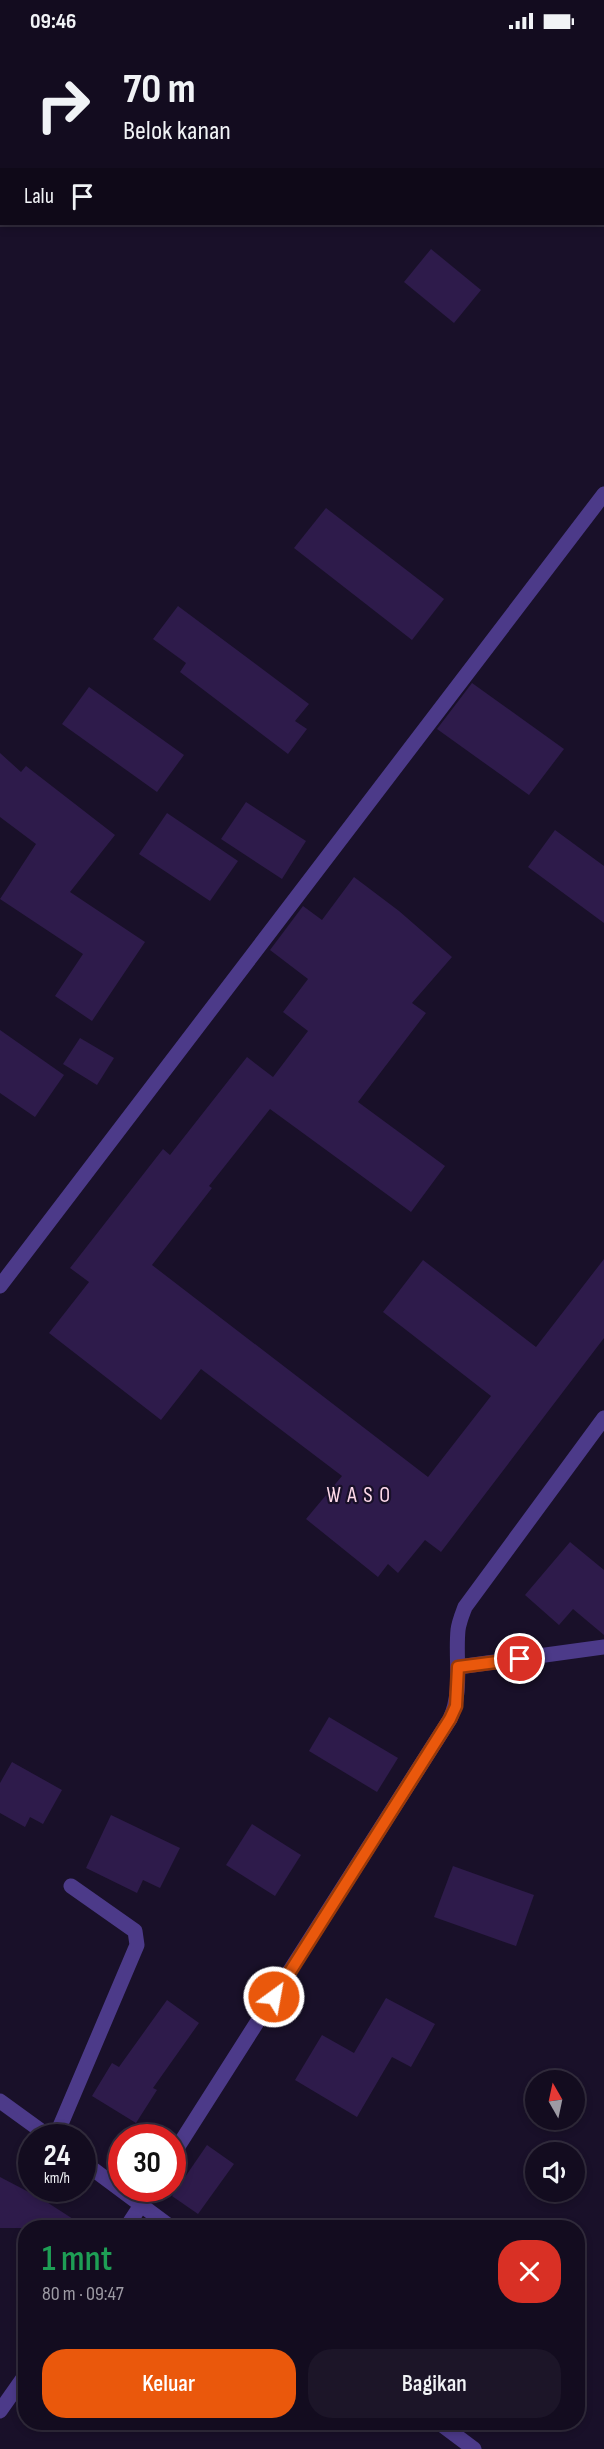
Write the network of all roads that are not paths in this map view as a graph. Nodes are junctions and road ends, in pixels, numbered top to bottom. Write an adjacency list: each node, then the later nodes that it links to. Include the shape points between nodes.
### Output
1 (604, 494): 2 (street)
2 (0, 1286)
3 (604, 1418): 5 (street, via 465,1607 458,1629)
4 (604, 1647): 5 (street)
5 (458, 1667): 10 (street, via 456,1706 450,1719)
6 (71, 1886): 9 (street, via 135,1931 137,1945)
7 (0, 2101): 8 (street)
8 (33, 2124)
9 (59, 2124)
10 (186, 2134)
11 (96, 2171): 13 (street)
12 (143, 2202): 13 (street)
13 (141, 2205): 14 (street); 15 (street)
14 (131, 2220)
15 (161, 2220)
16 (18, 2385): 17 (street)
17 (0, 2410)
18 (449, 2430): 19 (street)
19 (474, 2449)

